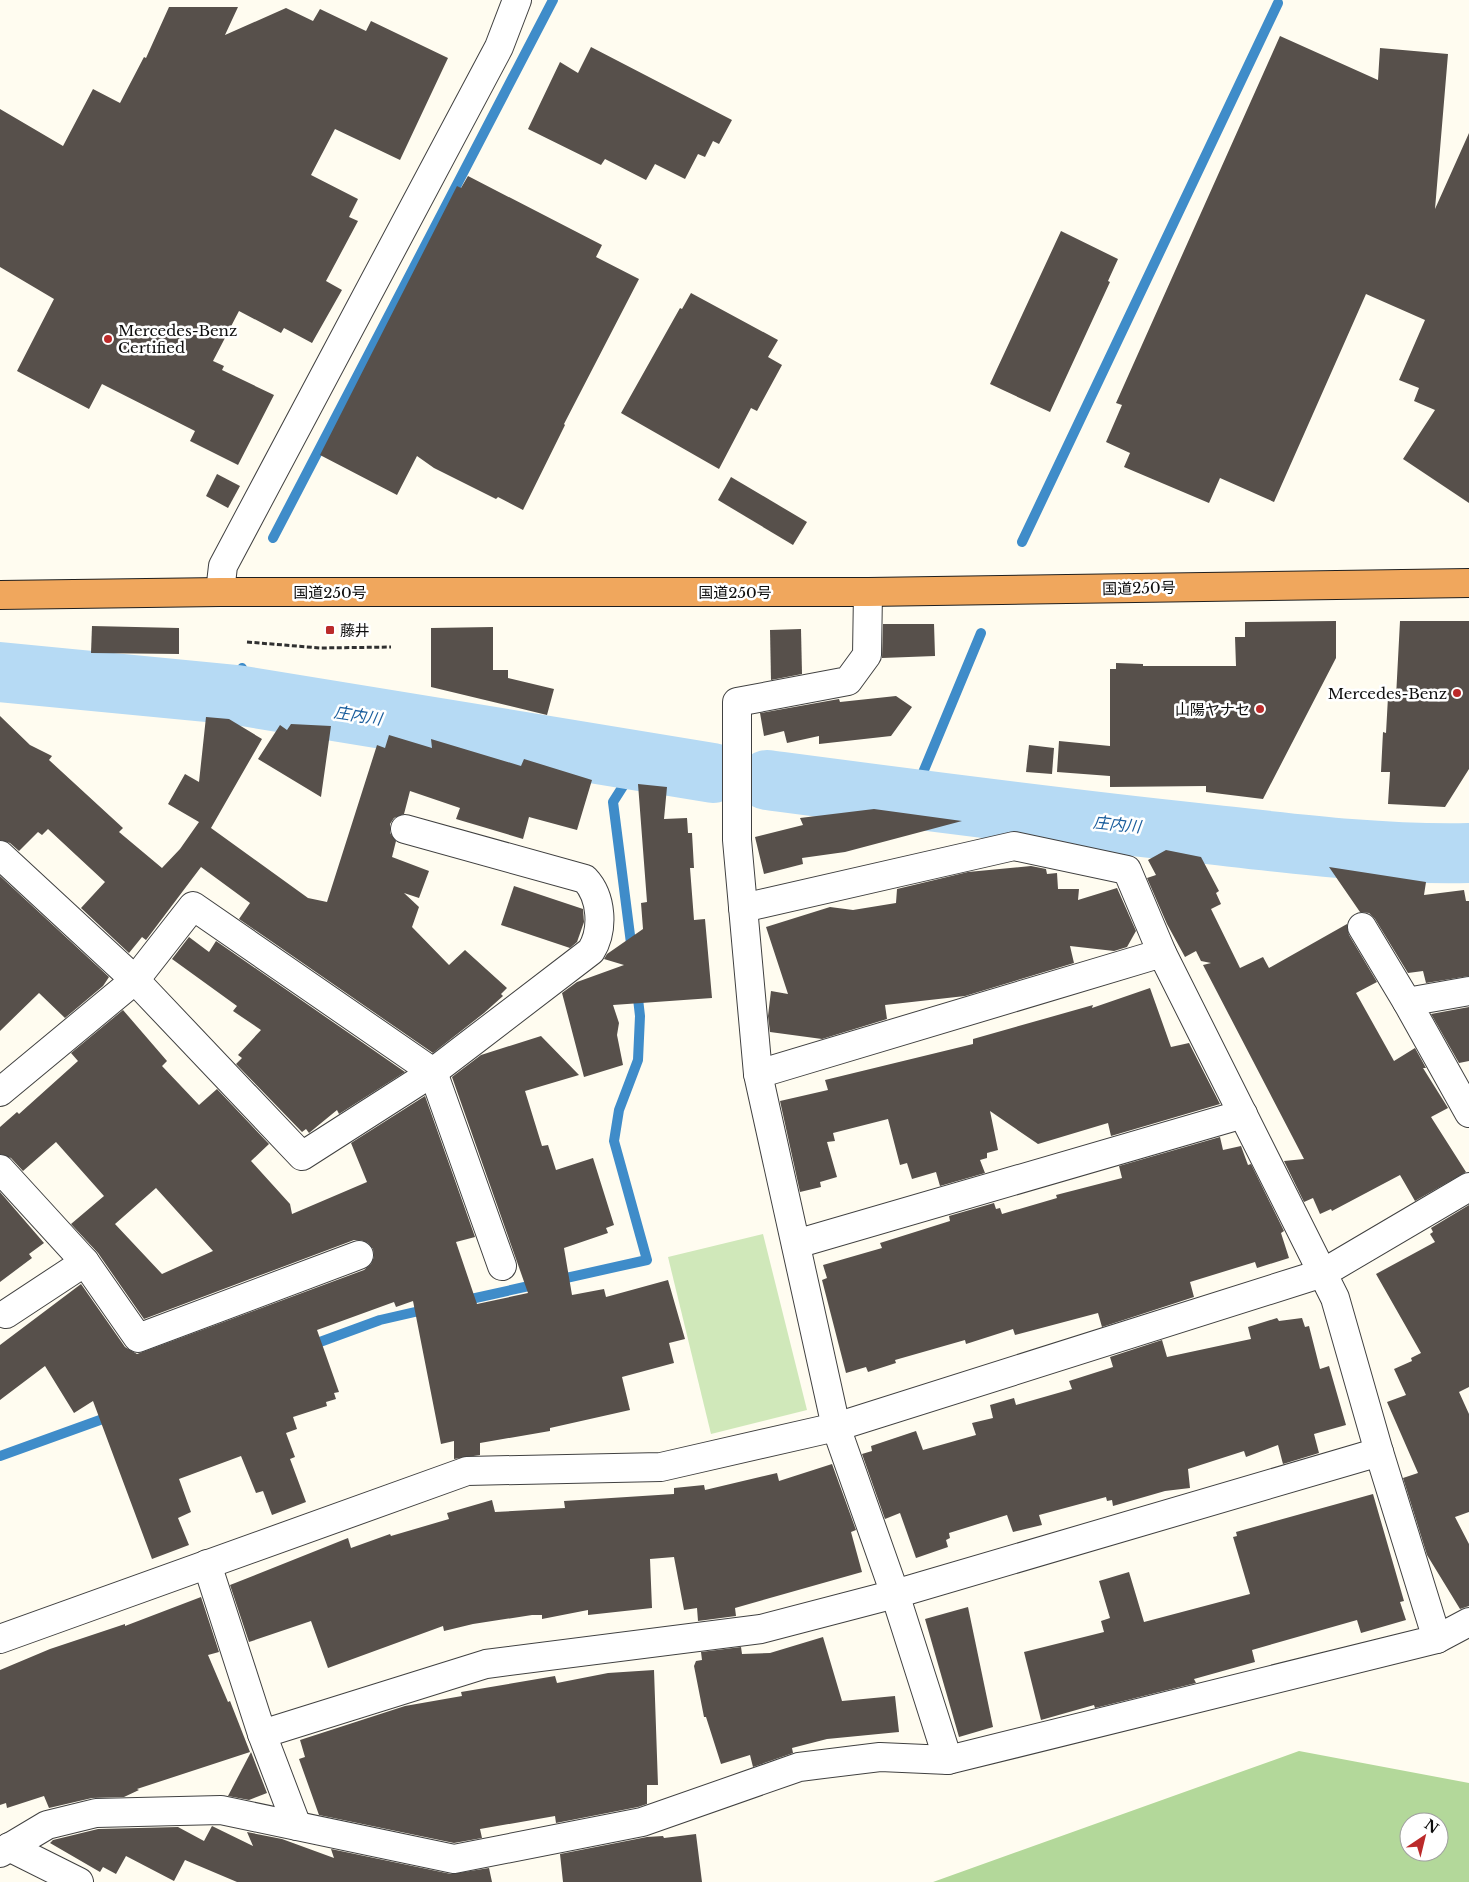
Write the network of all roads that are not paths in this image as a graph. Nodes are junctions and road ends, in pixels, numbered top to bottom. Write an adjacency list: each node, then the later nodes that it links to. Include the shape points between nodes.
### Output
1 (517, 0): 3 (street, via 499,46 223,566)
2 (1469, 583): 4 (highway, 国道250号)
3 (220, 592): 4 (highway, 国道250号); 5 (highway, 国道250号)
4 (868, 592): 8 (street, via 867,655 848,681 738,702 737,840)
5 (0, 595)
6 (405, 829): 14 (street, via 585,879 595,890 600,929 592,951)
7 (0, 855): 11 (street)
8 (743, 908): 10 (street, via 1014,846 1127,870); 15 (street)
9 (1362, 927): 13 (street)
10 (1162, 953): 15 (street); 18 (street)
11 (135, 980): 14 (street, via 193,906); 14 (street, via 302,1156); 16 (street)
12 (1469, 991): 13 (street)
13 (1407, 1002): 17 (street)
14 (433, 1072): 24 (street)
15 (758, 1074): 21 (street)
16 (0, 1092)
17 (1469, 1113)
18 (1244, 1114): 21 (street); 25 (street)
19 (0, 1168): 23 (street)
20 (1469, 1187): 25 (street)
21 (796, 1244): 27 (street)
22 (359, 1255): 23 (street, via 138,1338)
23 (85, 1262): 26 (street)
24 (502, 1266)
25 (1323, 1272): 27 (street); 28 (street, via 1335,1298)
26 (6, 1314)
27 (836, 1427): 29 (street, via 661,1467 467,1471); 30 (street)
28 (1379, 1452): 30 (street); 33 (street)
29 (207, 1564): 32 (street); 34 (street)
30 (895, 1594): 34 (street, via 761,1629 486,1664); 35 (street)
31 (1469, 1622): 33 (street)
32 (0, 1639)
33 (1437, 1639): 35 (street)
34 (262, 1734): 36 (street)
35 (948, 1760): 36 (street, via 880,1757 799,1767 642,1822 454,1859)
36 (297, 1826): 37 (street, via 221,1810 96,1813 47,1825)
37 (4, 1850): 38 (street)
38 (79, 1882)

